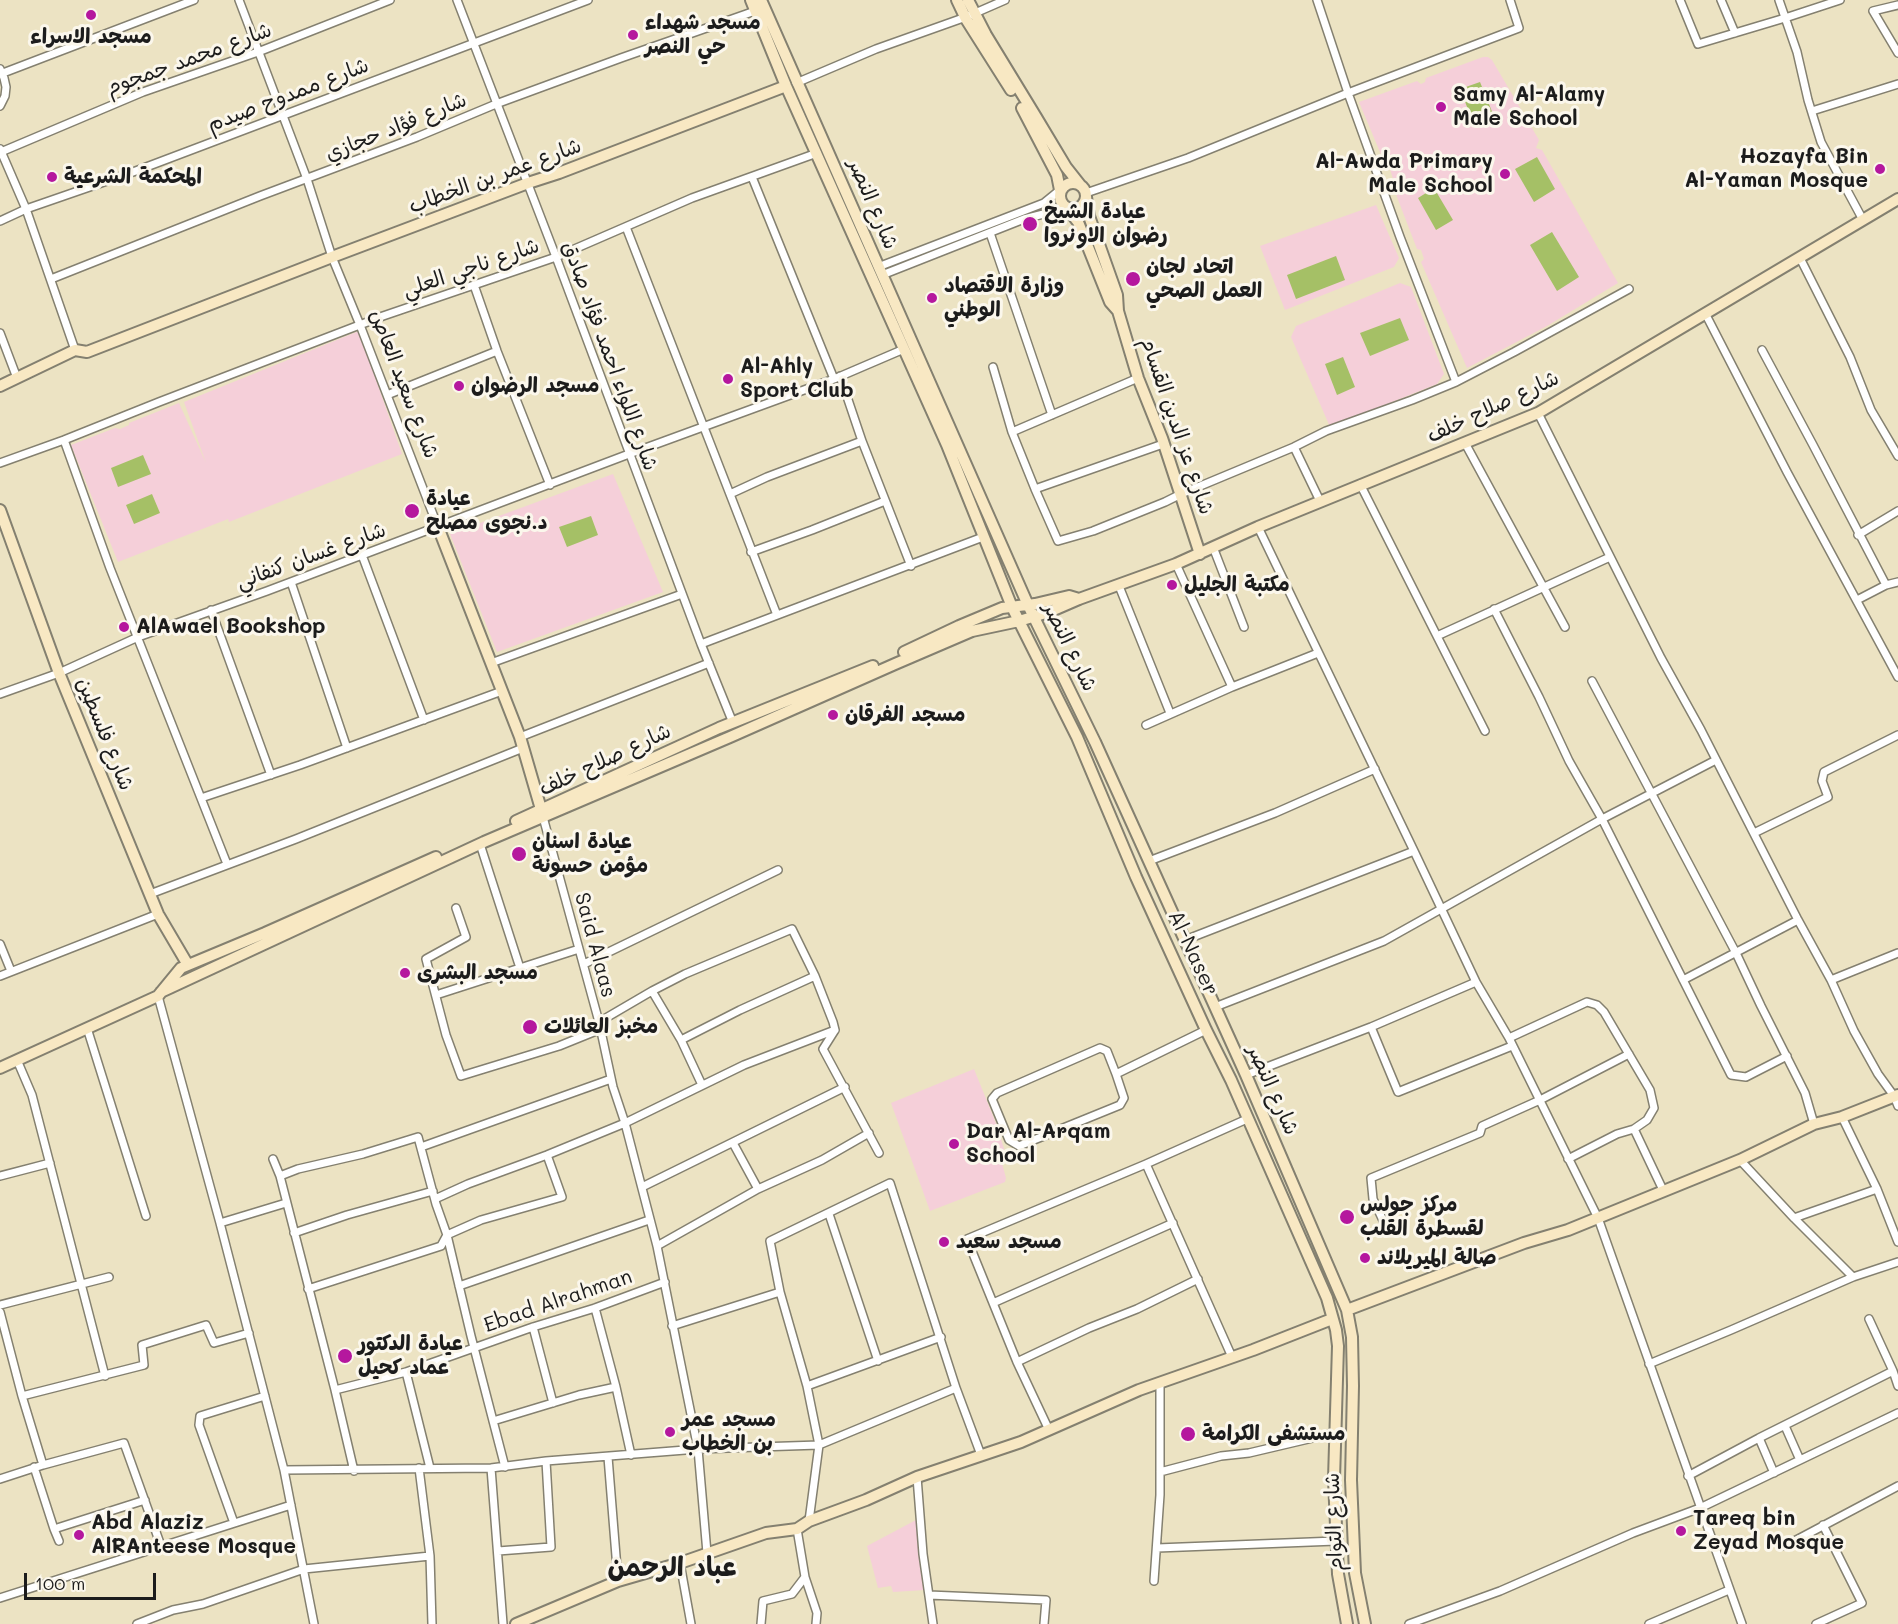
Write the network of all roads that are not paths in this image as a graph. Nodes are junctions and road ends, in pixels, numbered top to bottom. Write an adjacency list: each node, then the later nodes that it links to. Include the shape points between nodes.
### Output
1 (194, 0): 25 (street)
2 (239, 0): 23 (street, شارع سعيد العاص)
3 (390, 0): 23 (street, شارع محمد جمجوم)
4 (457, 0): 22 (street, شارع اللواء احمد فؤاد صادق)
5 (588, 0): 22 (street, شارع ممدوح صيدم)
6 (751, 0): 18 (main road, شارع النصر)
7 (761, 0): 26 (main road, شارع النصر)
8 (957, 0): 19 (main road, شارع عز الدين القسام)
9 (968, 0): 19 (main road, شارع عز الدين القسام)
10 (1005, 0): 19 (street, شارع عمر بن الخطاب)
11 (1317, 0): 29 (street)
12 (1510, 0): 29 (street, via 1520,28)
13 (1680, 0): 21 (street, via 1698,44)
14 (1721, 0): 21 (street)
15 (1779, 0): 20 (street)
16 (1840, 0): 20 (street)
17 (1898, 5): 24 (street, via 1873,11)
18 (755, 11): 28 (main road, شارع النصر); 30 (street, شارع فؤاد حجازي)
19 (970, 15): 26 (street, شارع عمر بن الخطاب); 39 (main road, شارع عز الدين القسام, via 1026,114); 40 (main road, شارع عز الدين القسام)
20 (1785, 18): 21 (street); 32 (street)
21 (1735, 33)
22 (473, 42): 30 (street, شارع اللواء احمد فؤاد صادق); 33 (street, شارع ممدوح صيدم)
23 (258, 52): 33 (street, شارع سعيد العاص); 34 (street, شارع محمد جمجوم, via 143,92)
24 (1898, 53)
25 (1, 71): 31 (street, via 6,91)
26 (798, 83): 28 (street, شارع عمر بن الخطاب); 51 (main road, شارع النصر)
27 (1898, 84): 32 (street)
28 (786, 86): 35 (main road, شارع النصر); 38 (main road, شارع عمر بن الخطاب)
29 (1348, 93): 40 (street, via 1188,158); 67 (street)
30 (496, 104): 37 (street, شارع فؤاد حجازي); 38 (street, شارع اللواء احمد فؤاد صادق)
31 (0, 106)
32 (1812, 111): 44 (street, via 1821,142)
33 (282, 115): 37 (street, شارع سعيد العاص); 43 (street, شارع ممدوح صيدم)
34 (1, 150): 43 (street)
35 (817, 153): 36 (street, شارع ناجي العلي); 59 (main road, شارع النصر)
36 (752, 177): 46 (street, شارع ناجي العلي); 64 (street)
37 (307, 179): 49 (street, شارع سعيد العاص); 52 (street, شارع فؤاد حجازي)
38 (528, 183): 48 (street, شارع اللواء احمد فؤاد صادق); 49 (main road, شارع عمر بن الخطاب)
39 (1060, 190): 40 (main road, via 1077,184); 42 (main road, via 1061,202); 51 (street, via 1044,203)
40 (1084, 192): 42 (main road, via 1085,202 1079,208); 55 (main road, شارع عز الدين القسام, via 1117,296)
41 (1898, 199): 44 (main road, شارع صلاح خلف)
42 (1067, 208): 47 (street); 55 (main road, شارع عز الدين القسام, via 1093,255 1110,302)
43 (26, 209): 45 (street, شارع ممدوح صيدم); 52 (street)
44 (1863, 220): 50 (main road, شارع صلاح خلف)
45 (0, 221)
46 (626, 227): 48 (street, شارع ناجي العلي); 72 (street)
47 (990, 233): 51 (street); 71 (street)
48 (556, 256): 53 (street, شارع ناجي العلي); 79 (street, شارع اللواء احمد فؤاد صادق)
49 (332, 257): 57 (street, شارع سعيد العاص); 60 (main road, شارع عمر بن الخطاب, via 87,352)
50 (1800, 258): 56 (main road, شارع صلاح خلف); 80 (street, via 1850,357 1871,410)
51 (880, 271): 110 (main road, شارع النصر)
52 (51, 279): 60 (street)
53 (474, 285): 57 (street, شارع ناجي العلي); 61 (street)
54 (1629, 289): 67 (street)
55 (1118, 311): 66 (main road, شارع عز الدين القسام)
56 (1705, 313): 70 (main road, شارع صلاح خلف); 109 (street)
57 (360, 325): 69 (street, شارع سعيد العاص); 74 (street, شارع ناجي العلي)
58 (0, 333): 65 (street)
59 (904, 349): 64 (street, شارع غسان كنفاني); 94 (main road, شارع النصر)
60 (75, 350): 65 (main road, شارع عمر بن الخطاب)
61 (497, 351): 69 (street); 83 (street)
62 (1762, 351): 93 (street)
63 (993, 367): 73 (street)
64 (837, 377): 72 (street, شارع غسان كنفاني); 75 (street)
65 (17, 378): 68 (main road, شارع عمر بن الخطاب)
66 (1138, 378): 71 (street); 77 (main road, شارع عز الدين القسام)
67 (1456, 382): 78 (street)
68 (0, 386)
69 (387, 395): 92 (street, شارع سعيد العاص)
70 (1538, 412): 76 (main road, شارع صلاح خلف); 99 (street)
71 (1052, 415): 73 (street)
72 (703, 426): 79 (street, شارع غسان كنفاني); 85 (street)
73 (1012, 432): 84 (street)
74 (64, 440): 81 (street, شارع ناجي العلي); 120 (street)
75 (862, 441): 85 (street); 87 (street)
76 (1464, 443): 82 (main road, شارع صلاح خلف); 106 (street)
77 (1163, 444): 84 (street); 86 (main road, شارع عز الدين القسام)
78 (1294, 447): 86 (street); 88 (street)
79 (629, 454): 83 (street, شارع غسان كنفاني); 107 (street, شارع اللواء احمد فؤاد صادق)
80 (1898, 456)
81 (0, 463)
82 (1360, 484): 88 (main road, شارع صلاح خلف); 119 (street)
83 (550, 485): 92 (street, شارع غسان كنفاني)
84 (1035, 489): 86 (street, via 1058,541 1093,531)
85 (730, 494): 96 (street)
86 (1181, 494): 97 (main road, شارع عز الدين القسام)
87 (885, 501): 96 (street); 101 (street)
88 (1320, 501): 91 (main road, شارع صلاح خلف)
89 (0, 510): 125 (main road, شارع فلسطين)
90 (1898, 511): 93 (street)
91 (1258, 527): 95 (main road, شارع صلاح خلف); 122 (street)
92 (439, 529): 98 (street, شارع غسان كنفاني); 123 (main road, شارع سعيد العاص)
93 (1858, 535): 104 (street)
94 (983, 537): 101 (street); 111 (main road, شارع النصر)
95 (1212, 547): 97 (main road, شارع صلاح خلف); 117 (street)
96 (751, 552): 114 (street)
97 (1200, 554): 100 (main road, شارع صلاح خلف)
98 (362, 555): 102 (street, شارع غسان كنفاني); 132 (street)
99 (1610, 557): 106 (street); 140 (street)
100 (1176, 564): 105 (main road, شارع صلاح خلف); 128 (street)
101 (910, 566): 114 (street)
102 (291, 582): 113 (street, شارع غسان كنفاني); 138 (street)
103 (1898, 582): 104 (street)
104 (1886, 585): 109 (street)
105 (1119, 586): 108 (main road, شارع صلاح خلف); 131 (street)
106 (1543, 586): 112 (street); 118 (street)
107 (682, 594): 121 (street, شارع اللواء احمد فؤاد صادق); 123 (street)
108 (1079, 599): 110 (main road, شارع صلاح خلف, via 1069,596); 115 (main road, شارع صلاح خلف)
109 (1857, 600): 126 (street)
110 (1028, 605): 111 (main road, شارع صلاح خلف); 115 (main road, شارع النصر)
111 (1012, 607): 116 (main road, Al-Naser); 133 (main road, شارع صلاح خلف)
112 (1494, 609): 119 (street); 146 (street)
113 (211, 610): 120 (street, شارع غسان كنفاني); 142 (street)
114 (777, 615): 121 (street)
115 (1033, 616): 116 (main road, شارع صلاح خلف); 150 (main road, شارع النصر)
116 (1019, 621): 145 (main road, شارع صلاح خلف, via 972,631); 180 (main road, Al-Naser, via 1077,737)
117 (1244, 627)
118 (1565, 627)
119 (1437, 636): 135 (street)
120 (138, 637): 125 (street, شارع غسان كنفاني); 144 (street)
121 (701, 644): 124 (street, شارع اللواء احمد فؤاد صادق)
122 (1318, 653): 128 (street); 141 (street)
123 (491, 663): 129 (main road, شارع سعيد العاص)
124 (709, 663): 133 (street, شارع اللواء احمد فؤاد صادق); 137 (street)
125 (59, 673): 130 (street, شارع غسان كنفاني); 153 (main road, شارع فلسطين)
126 (1898, 677)
127 (1592, 681): 143 (street)
128 (1232, 687): 131 (street)
129 (502, 691): 132 (street); 137 (main road, شارع سعيد العاص)
130 (0, 694)
131 (1170, 713): 134 (street)
132 (424, 720): 138 (street)
133 (733, 723): 145 (main road, شارع صلاح خلف)
134 (1146, 725)
135 (1485, 731)
136 (1898, 735): 147 (street, via 1824,772 1822,781 1828,797)
137 (520, 737): 139 (main road, شارع سعيد العاص)
138 (347, 748): 142 (street)
139 (523, 748): 145 (main road, شارع سعيد العاص); 151 (street)
140 (1716, 760): 143 (street); 147 (street)
141 (1376, 769): 149 (street); 150 (street)
142 (271, 775): 144 (street)
143 (1652, 794): 146 (street); 161 (street)
144 (201, 798): 151 (street)
145 (543, 814): 148 (main road, شارع صلاح خلف); 160 (street, Said Alaas); 164 (main road, شارع صلاح خلف)
146 (1602, 819): 155 (street); 169 (street)
147 (1754, 833): 157 (street)
148 (480, 844): 165 (street); 173 (main road, شارع صلاح خلف)
149 (1414, 851): 155 (street); 158 (street)
150 (1149, 861): 158 (main road, شارع النصر)
151 (227, 864): 153 (street)
152 (778, 870): 163 (street)
153 (150, 894): 156 (main road, شارع فلسطين)
154 (456, 908): 174 (street, via 466,938 426,959)
155 (1441, 909): 171 (street); 175 (street, via 1384,941)
156 (158, 914): 164 (main road, شارع فلسطين); 166 (street)
157 (1798, 920): 161 (street); 170 (street)
158 (1185, 940): 175 (main road, شارع النصر)
159 (0, 944): 166 (street)
160 (579, 949): 163 (street, Said Alaas); 165 (street)
161 (1736, 953): 169 (street); 185 (street)
162 (1898, 953): 170 (street)
163 (584, 964): 176 (street, Said Alaas)
164 (188, 965): 173 (main road, شارع صلاح خلف)
165 (520, 968): 174 (street)
166 (12, 971): 167 (street)
167 (0, 976)
168 (815, 976): 172 (street, via 792,929); 179 (street); 182 (street)
169 (1683, 980): 185 (street, via 1731,1075 1746,1077)
170 (1831, 980): 193 (street, via 1854,1031)
171 (1476, 982): 177 (street); 181 (street)
172 (652, 991): 176 (street); 182 (street)
173 (159, 994): 178 (main road, شارع صلاح خلف); 223 (street)
174 (436, 995): 176 (street, via 461,1076 559,1046)
175 (1215, 1007): 189 (main road, شارع النصر)
176 (600, 1026): 190 (street, Said Alaas)
177 (1371, 1027): 183 (street, via 1398,1092); 189 (street)
178 (87, 1028): 186 (main road, شارع صلاح خلف); 219 (street)
179 (835, 1030): 191 (street); 192 (street, via 823,1049)
180 (1206, 1030): 188 (street); 196 (main road, Al-Naser)
181 (1509, 1038): 183 (street); 184 (street, via 1587,1002 1604,1012)
182 (681, 1040): 191 (street)
183 (1512, 1046): 194 (street)
184 (1629, 1054): 194 (street); 199 (street, via 1650,1090 1654,1108 1647,1120)
185 (1787, 1056): 198 (street, via 1805,1093)
186 (17, 1060): 187 (main road, شارع صلاح خلف); 208 (street, via 32,1095)
187 (0, 1068)
188 (1116, 1074): 188 (street, via 1107,1051 1100,1048 997,1093 992,1099 1009,1140 1019,1146 1120,1106 1124,1098)
189 (1246, 1075): 242 (main road, شارع النصر)
190 (611, 1079): 197 (street, Said Alaas); 202 (street)
191 (702, 1085): 197 (street)
192 (845, 1088): 200 (street); 201 (street)
193 (1897, 1099): 195 (main road)
194 (1540, 1100): 206 (street); 225 (street, via 1482,1126 1480,1133 1371,1178 1373,1199)
195 (1842, 1117): 198 (main road); 214 (street)
196 (1247, 1119): 209 (street); 244 (main road, Al-Naser, via 1327,1298)
197 (625, 1123): 204 (street); 212 (street, Said Alaas)
198 (1814, 1124): 207 (main road)
199 (1634, 1129): 206 (street); 215 (street)
200 (868, 1133): 203 (street); 213 (street, via 822,1160)
201 (733, 1143): 212 (street); 213 (street)
202 (421, 1147): 211 (street, via 418,1137); 216 (street)
203 (879, 1153)
204 (547, 1155): 216 (street); 227 (street, via 562,1197 481,1220)
205 (273, 1159): 211 (street)
206 (1568, 1159): 220 (street)
207 (1740, 1160): 215 (main road); 221 (street)
208 (50, 1163): 210 (street); 235 (street)
209 (1146, 1164): 224 (street); 239 (street, via 967,1239)
210 (0, 1176)
211 (280, 1176): 217 (street)
212 (642, 1187): 222 (street, Said Alaas)
213 (758, 1189): 229 (street)
214 (1877, 1189): 221 (street); 228 (street)
215 (1663, 1190): 220 (main road)
216 (434, 1195): 226 (street, via 347,1215); 227 (street)
217 (286, 1203): 223 (street); 226 (street)
218 (829, 1214): 238 (street, via 770,1241); 249 (street, via 890,1183); 252 (street)
219 (146, 1216)
220 (1598, 1218): 242 (main road); 254 (street)
221 (1794, 1218): 232 (street)
222 (650, 1220): 229 (street, Said Alaas); 236 (street)
223 (220, 1223): 248 (street)
224 (1173, 1223): 233 (street); 239 (street)
225 (1387, 1229)
226 (294, 1233): 237 (street)
227 (447, 1235): 236 (street); 237 (street, via 441,1246)
228 (1898, 1242)
229 (657, 1246): 234 (street, Said Alaas)
230 (1898, 1262): 232 (street)
231 (109, 1277): 235 (street)
232 (1854, 1277): 254 (street)
233 (1198, 1279): 251 (street); 253 (street)
234 (665, 1282): 241 (street, Ebad Alrahman); 246 (street, Said Alaas)
235 (82, 1284): 240 (street); 257 (street)
236 (459, 1286): 250 (street)
237 (308, 1289): 263 (street)
238 (780, 1292): 246 (street); 259 (street)
239 (993, 1303): 253 (street)
240 (0, 1305)
241 (595, 1308): 247 (street, Ebad Alrahman); 261 (street)
242 (1347, 1310): 244 (street); 329 (main road, شارع التوام, via 1352,1337 1355,1573)
243 (0, 1312): 264 (street)
244 (1332, 1319): 251 (main road); 271 (main road, شارع التوام, via 1338,1346)
245 (1869, 1319): 256 (street)
246 (672, 1326): 274 (street, Said Alaas)
247 (533, 1327): 250 (street, Ebad Alrahman); 266 (street)
248 (249, 1333): 257 (street, via 214,1343 206,1325 142,1345 144,1365); 265 (street)
249 (940, 1337): 252 (street); 262 (street)
250 (474, 1347): 255 (street, Ebad Alrahman); 268 (street)
251 (1232, 1357): 258 (main road)
252 (878, 1361): 259 (street)
253 (1017, 1362): 270 (street)
254 (1648, 1364): 290 (street)
255 (406, 1371): 263 (street, Ebad Alrahman); 284 (street)
256 (1893, 1371): 260 (street); 269 (street)
257 (105, 1376): 264 (street)
258 (1160, 1383): 270 (main road); 288 (street)
259 (807, 1386): 273 (street)
260 (1898, 1386)
261 (616, 1387): 266 (street); 275 (street)
262 (956, 1388): 273 (street); 276 (street)
263 (335, 1390): 287 (street)
264 (22, 1396): 280 (street)
265 (265, 1396): 286 (street); 298 (street, via 200,1416 199,1425)
266 (553, 1403): 268 (street)
267 (1898, 1413): 278 (street)
268 (493, 1421): 282 (street)
269 (1785, 1426): 272 (street); 278 (street)
270 (1049, 1430): 276 (main road)
271 (1334, 1433): 288 (street); 303 (main road, شارع التوام)
272 (1759, 1438): 289 (street); 290 (street)
273 (819, 1445): 274 (street); 297 (street)
274 (698, 1449): 275 (street); 308 (street, Said Alaas)
275 (631, 1455): 277 (street)
276 (981, 1455): 291 (main road)
277 (608, 1457): 279 (street); 313 (street)
278 (1800, 1460): 289 (street)
279 (546, 1461): 282 (street); 307 (street, via 551,1547)
280 (43, 1465): 281 (street); 294 (street, via 124,1443)
281 (34, 1467): 292 (street); 300 (street)
282 (505, 1467): 285 (street)
283 (419, 1468): 284 (street); 287 (street); 309 (street)
284 (430, 1468): 285 (street)
285 (491, 1468): 307 (street)
286 (284, 1470): 287 (street); 295 (street)
287 (354, 1471)
288 (1160, 1472): 306 (street)
289 (1774, 1473): 296 (street)
290 (1689, 1476): 296 (street)
291 (917, 1477): 297 (main road); 316 (street)
292 (0, 1479)
293 (1898, 1486): 299 (street)
294 (145, 1500): 300 (street); 304 (street)
295 (291, 1505): 298 (street); 311 (street)
296 (1700, 1508): 315 (street); 330 (street, via 1500,1591)
297 (809, 1521): 301 (main road)
298 (234, 1523): 304 (street)
299 (1823, 1525): 305 (street); 333 (street, via 1862,1603)
300 (54, 1529): 302 (street)
301 (797, 1529): 308 (main road, via 766,1533); 312 (street)
302 (59, 1541)
303 (1336, 1541): 306 (street); 328 (main road, شارع التوام)
304 (161, 1546): 317 (street)
305 (1785, 1546)
306 (1157, 1548): 314 (street)
307 (498, 1551): 321 (street)
308 (707, 1553): 310 (main road)
309 (430, 1556): 311 (street); 320 (street)
310 (680, 1563): 313 (main road); 323 (street)
311 (304, 1569): 318 (street); 319 (street)
312 (805, 1577): 324 (street, via 792,1594 763,1601); 325 (street, via 817,1613)
313 (618, 1581): 322 (main road)
314 (1154, 1581)
315 (1730, 1590): 331 (street); 332 (street)
316 (929, 1595): 326 (street); 327 (street, via 1046,1600)
317 (0, 1598)
318 (137, 1624)
319 (314, 1624)
320 (432, 1624)
321 (503, 1624)
322 (516, 1624)
323 (691, 1624)
324 (761, 1624)
325 (816, 1624)
326 (933, 1624)
327 (1044, 1624)
328 (1347, 1624)
329 (1365, 1624)
330 (1409, 1624)
331 (1649, 1624)
332 (1742, 1624)
333 (1816, 1624)

